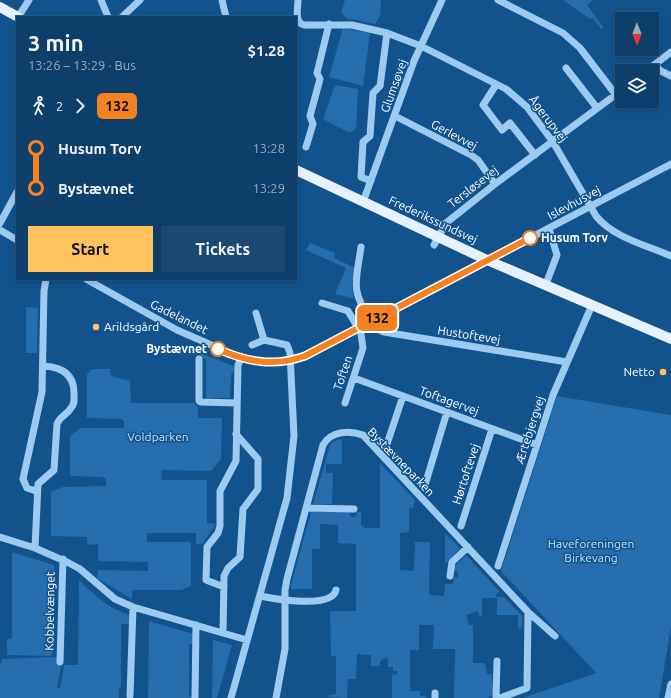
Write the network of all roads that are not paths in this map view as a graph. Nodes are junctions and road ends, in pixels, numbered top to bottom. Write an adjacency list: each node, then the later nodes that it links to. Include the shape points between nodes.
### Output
1 (29, 0): 10 (street)
2 (101, 0): 11 (street)
3 (140, 0): 12 (street)
4 (222, 0): 13 (street)
5 (298, 0): 14 (street, Ågerupvej, via 300,24)
6 (442, 0): 16 (street, Glumsøvej)
7 (498, 0): 23 (street, via 573,40)
8 (0, 7): 9 (main road)
9 (16, 16)
10 (19, 16)
11 (108, 16)
12 (123, 16)
13 (226, 16)
14 (329, 24): 15 (street, Ågerupvej, via 352,25); 28 (street, via 317,73 320,79 310,116 313,124)
15 (387, 32): 16 (street, Ågerupvej); 32 (street, Glumsøvej, via 380,86 373,94 370,136 364,142 361,177)
16 (421, 46): 22 (street, Ågerupvej); 26 (street, Glumsøvej)
17 (671, 52): 18 (street)
18 (655, 64)
19 (566, 68): 25 (street)
20 (659, 69): 21 (street)
21 (671, 76)
22 (496, 84): 27 (street, Ågerupvej, via 517,97 527,107); 29 (street, via 483,105 502,130 510,124)
23 (615, 87)
24 (615, 95): 25 (street, Tersløsevej)
25 (597, 108): 27 (street, Tersløsevej)
26 (394, 116): 32 (street, Glumsøvej); 33 (street, Gerlevvej, via 471,155 478,160)
27 (553, 142): 29 (street, Tersløsevej); 36 (street, Ågerupvej)
28 (306, 147)
29 (535, 155): 33 (street, Tersløsevej)
30 (671, 164): 36 (street, Islevhusvej)
31 (297, 170): 35 (main road, Frederikssundsvej)
32 (371, 181): 35 (street, Glumsøvej)
33 (494, 184): 41 (street, Tersløsevej, via 446,223)
34 (16, 194): 37 (street)
35 (363, 202): 41 (main road, Frederikssundsvej)
36 (591, 207): 38 (street, Islevhusvej); 43 (street, Ågerupvej, via 608,228)
37 (0, 223)
38 (549, 229): 44 (street, Islevhusvej); 47 (street, via 557,255)
39 (0, 230): 40 (street)
40 (16, 239)
41 (436, 241): 44 (main road, Frederikssundsvej)
42 (361, 247): 51 (street, via 355,287 360,304)
43 (671, 256)
44 (487, 260): 47 (main road, Frederikssundsvej); 51 (street, Islevhusvej)
45 (46, 280): 60 (street)
46 (88, 280): 56 (street, Gadelandet, via 177,330)
47 (546, 284): 49 (main road, Frederikssundsvej)
48 (322, 303): 52 (street, via 348,311)
49 (592, 305): 53 (main road, Frederikssundsvej); 59 (street, Ærtebjergvej)
50 (256, 313): 54 (street)
51 (373, 320): 52 (street, Gadelandet); 59 (street, Hustoftevej, via 384,332)
52 (359, 327): 58 (street, Gadelandet); 61 (street, Toften, via 363,348)
53 (671, 339)
54 (264, 340): 55 (street); 58 (street, via 287,345)
55 (252, 345)
56 (241, 358): 58 (street, Gadelandet, via 266,363); 64 (street, via 238,365)
57 (200, 359): 64 (street, via 199,401)
58 (291, 361): 83 (street, via 295,416 292,462 287,498)
59 (567, 362): 69 (street, Ærtebjergvej)
60 (44, 366): 71 (street, via 42,392 23,480 27,488); 71 (street, via 56,367 68,374 74,386 74,404 59,418 54,470 41,480)
61 (354, 378): 62 (street, Toftagervej); 63 (street, Toften)
62 (403, 396): 65 (street, Toftagervej); 68 (street)
63 (344, 402)
64 (237, 403): 67 (street)
65 (447, 412): 66 (street, Toftagervej); 70 (street)
66 (492, 429): 69 (street, Toftagervej); 74 (street, Hørtoftevej)
67 (236, 434): 81 (street, via 258,459 258,489 243,509 241,553 225,572); 81 (street, via 235,466 220,491 220,526 206,551 206,580)
68 (387, 444)
69 (537, 445): 79 (street, Ærtebjergvej)
70 (425, 485)
71 (36, 491): 77 (street)
72 (306, 508): 73 (street); 76 (street, Bystævneparken, via 326,439 336,433 355,433 363,435); 84 (street, Bystævneparken, via 287,579)
73 (354, 509)
74 (461, 526)
75 (0, 537): 77 (street, Kobbelvænget)
76 (468, 547): 80 (street, via 452,562); 86 (street, Bystævneparken)
77 (35, 548): 78 (street, Kobbelvænget)
78 (62, 560): 85 (street, Kobbelvænget, via 80,569 115,599); 92 (street, Kobbelvænget)
79 (498, 566)
80 (450, 576)
81 (224, 587): 88 (street)
82 (336, 590): 84 (street, via 332,597 325,600)
83 (260, 596): 84 (street); 90 (street)
84 (285, 600): 97 (street, Bystævneparken, via 285,649)
85 (132, 608): 87 (street, Kobbelvænget); 94 (street)
86 (528, 612): 89 (street, Bystævneparken); 99 (street, via 527,688)
87 (196, 625): 88 (street, Kobbelvænget); 95 (street)
88 (223, 633): 90 (street, Kobbelvænget)
89 (555, 636)
90 (247, 640): 96 (street)
91 (497, 661): 98 (street)
92 (60, 662)
93 (671, 684): 100 (street)
94 (130, 696)
95 (196, 698)
96 (231, 698)
97 (276, 698)
98 (496, 698)
99 (500, 698)
100 (668, 698)

